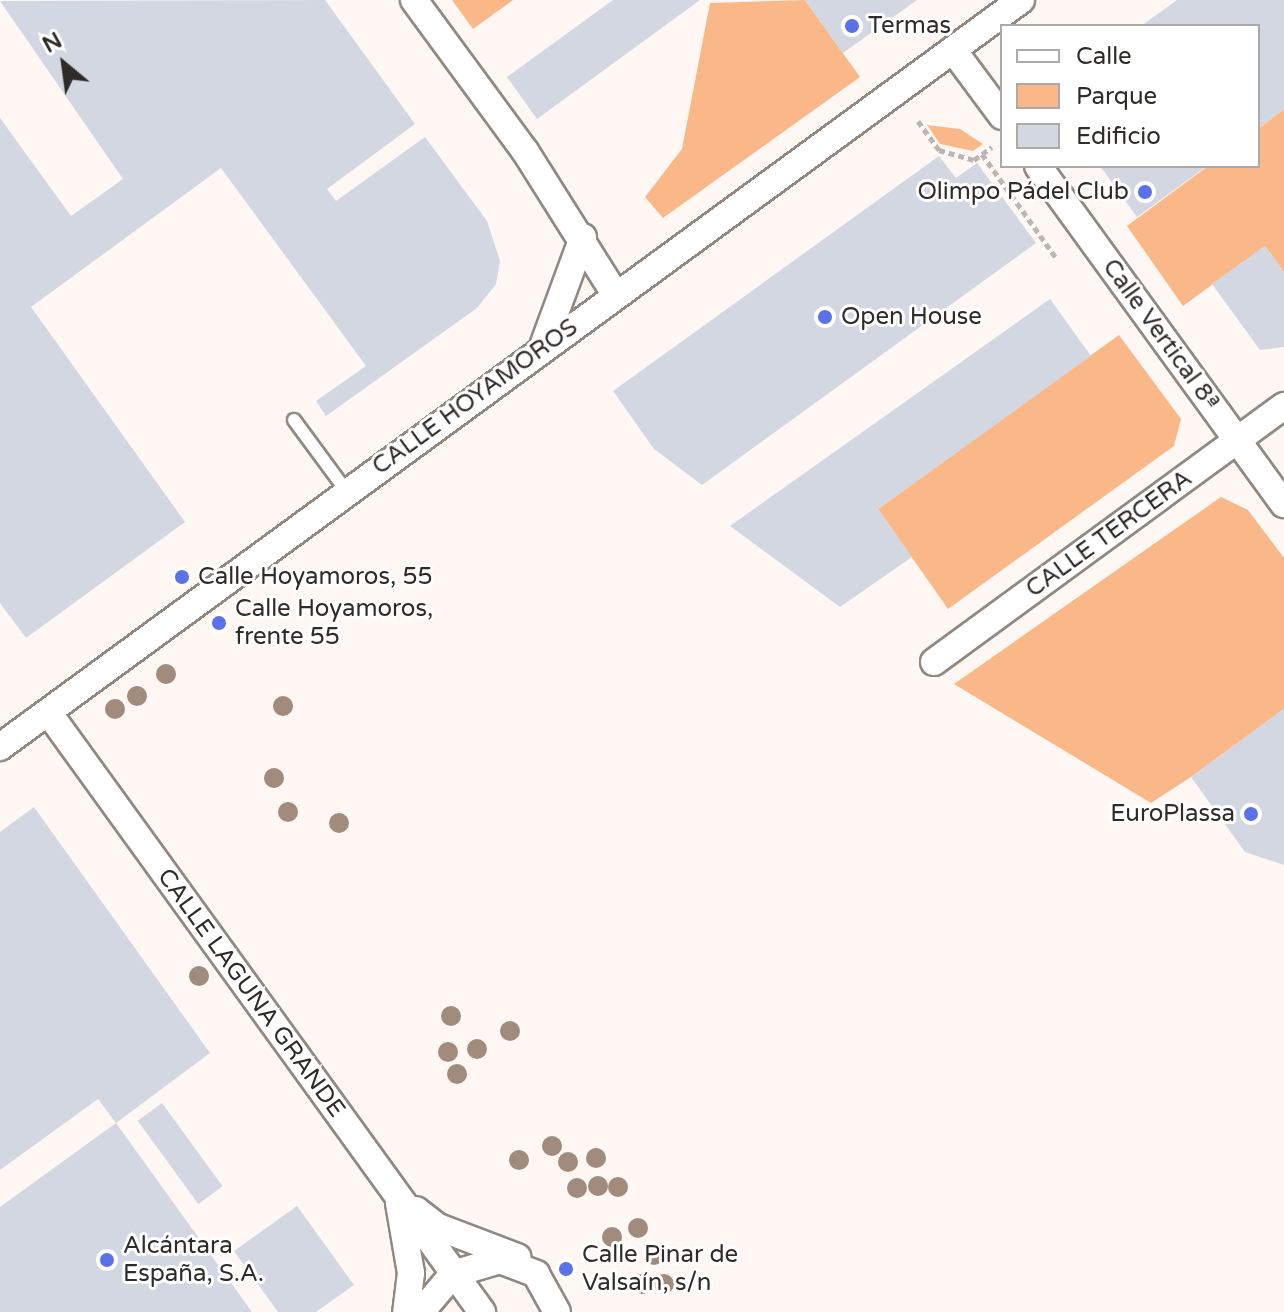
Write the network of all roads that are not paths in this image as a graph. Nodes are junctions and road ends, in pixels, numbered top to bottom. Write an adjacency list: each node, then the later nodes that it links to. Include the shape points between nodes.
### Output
1 (414, 0): 6 (street)
2 (1021, 0): 3 (street, CALLE HOYAMOROS)
3 (953, 50): 4 (street); 7 (street, CALLE HOYAMOROS)
4 (1000, 113)
5 (1039, 168): 11 (street, Calle Vertical 8ª)
6 (583, 237): 7 (street); 8 (street)
7 (615, 294): 8 (street, CALLE HOYAMOROS)
8 (542, 347): 12 (street, CALLE HOYAMOROS)
9 (1284, 406): 11 (street, CALLE TERCERA)
10 (294, 420): 12 (lane)
11 (1238, 439): 13 (street, Calle Vertical 8ª); 14 (street, CALLE TERCERA)
12 (347, 492): 15 (street, CALLE HOYAMOROS)
13 (1284, 504)
14 (934, 662)
15 (48, 712): 16 (street, CALLE HOYAMOROS); 17 (street, CALLE LAGUNA GRANDE)
16 (0, 747)
17 (397, 1196): 18 (street, CALLE LAGUNA GRANDE); 19 (street, via 438,1227 497,1245); 20 (street, via 411,1273)
18 (453, 1274): 19 (street, via 500,1260); 21 (street); 22 (street, CALLE LAGUNA GRANDE)
19 (536, 1274): 23 (street)
20 (406, 1312)
21 (421, 1312)
22 (482, 1312)
23 (557, 1312)

